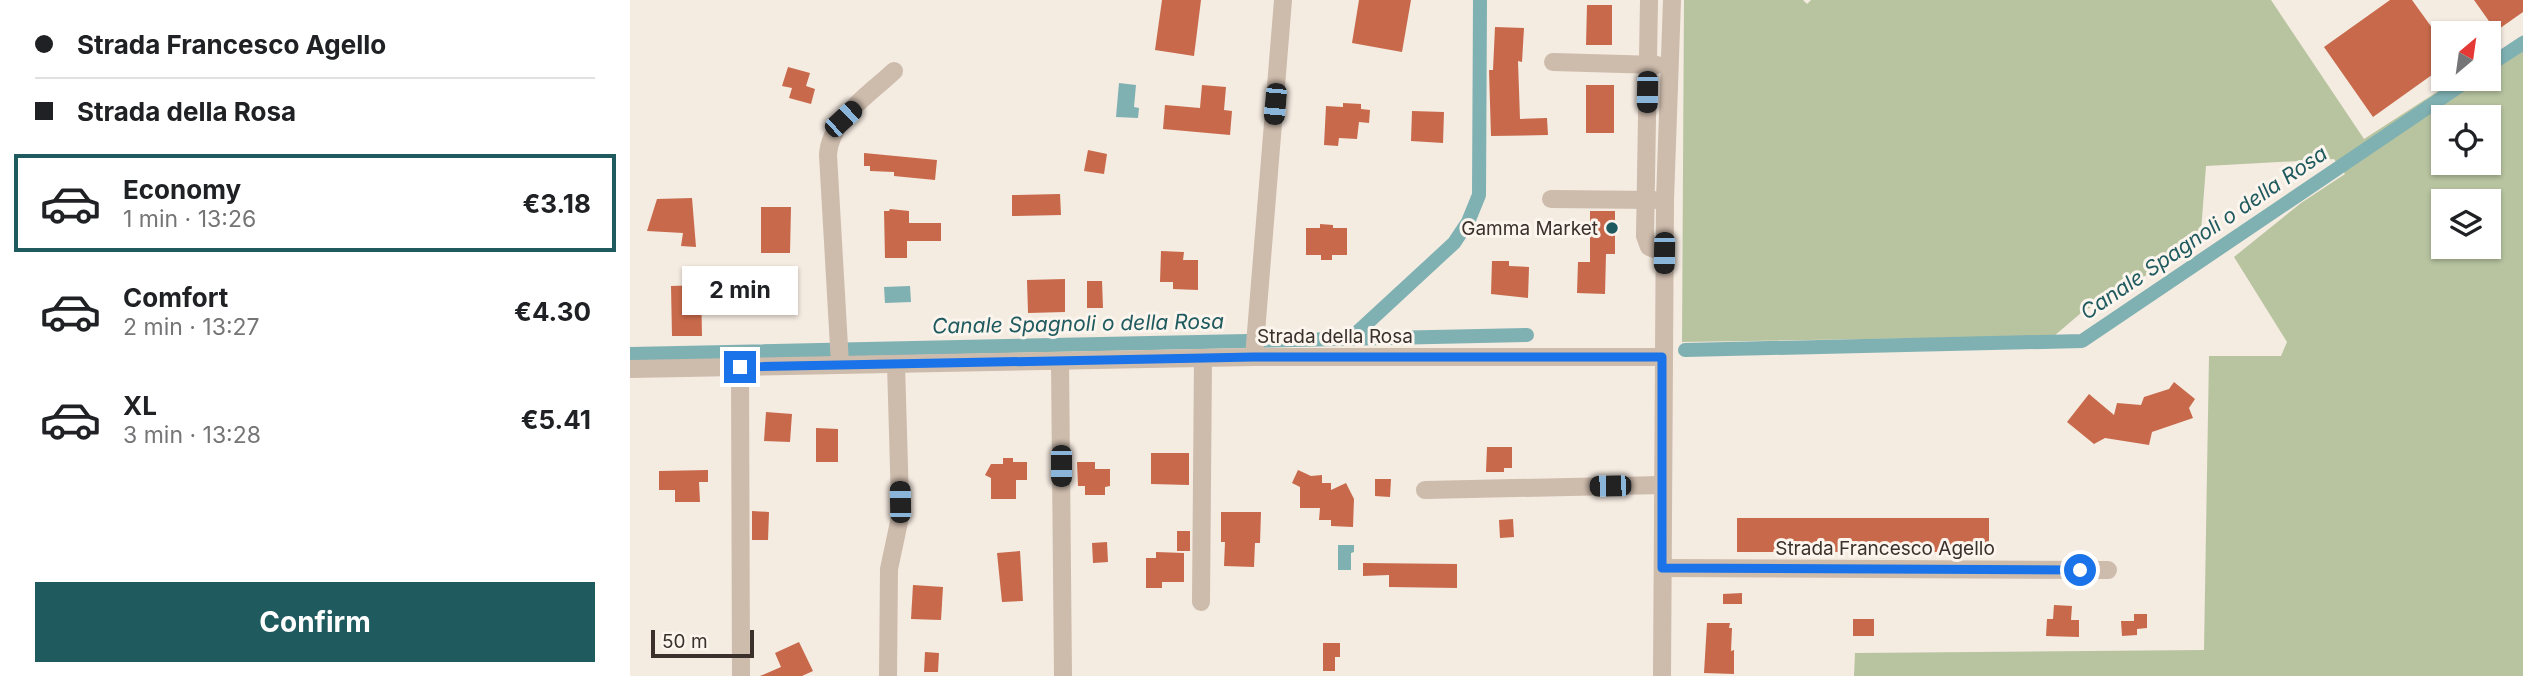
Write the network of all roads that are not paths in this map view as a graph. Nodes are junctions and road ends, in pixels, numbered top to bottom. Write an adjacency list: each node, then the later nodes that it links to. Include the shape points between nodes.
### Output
1 (1283, 0): 12 (street)
2 (1649, 0): 5 (street)
3 (1672, 0): 6 (street)
4 (1553, 62): 5 (street)
5 (1647, 65): 6 (street); 9 (street)
6 (1671, 66): 10 (street)
7 (894, 71): 17 (street, via 839,123 829,143)
8 (1551, 200): 9 (street)
9 (1645, 200): 10 (street); 11 (street, via 1645,240 1652,250)
10 (1665, 200): 11 (street)
11 (1664, 253): 13 (street)
12 (1254, 357): 13 (street, Strada della Rosa); 14 (street, Strada della Rosa)
13 (1662, 357): 20 (street)
14 (1203, 358): 15 (street, Strada della Rosa); 24 (street)
15 (1060, 361): 16 (street, Strada della Rosa); 27 (street)
16 (896, 364): 17 (street, Strada della Rosa); 26 (street, via 900,502 888,579)
17 (841, 365): 18 (street, Strada della Rosa)
18 (740, 367): 19 (street, Strada della Rosa); 25 (street)
19 (630, 369)
20 (1662, 485): 21 (street); 22 (street)
21 (1425, 490)
22 (1662, 568): 23 (street, Strada Francesco Agello); 28 (street)
23 (2108, 570)
24 (1201, 602)
25 (741, 676)
26 (888, 676)
27 (1063, 676)
28 (1662, 676)

